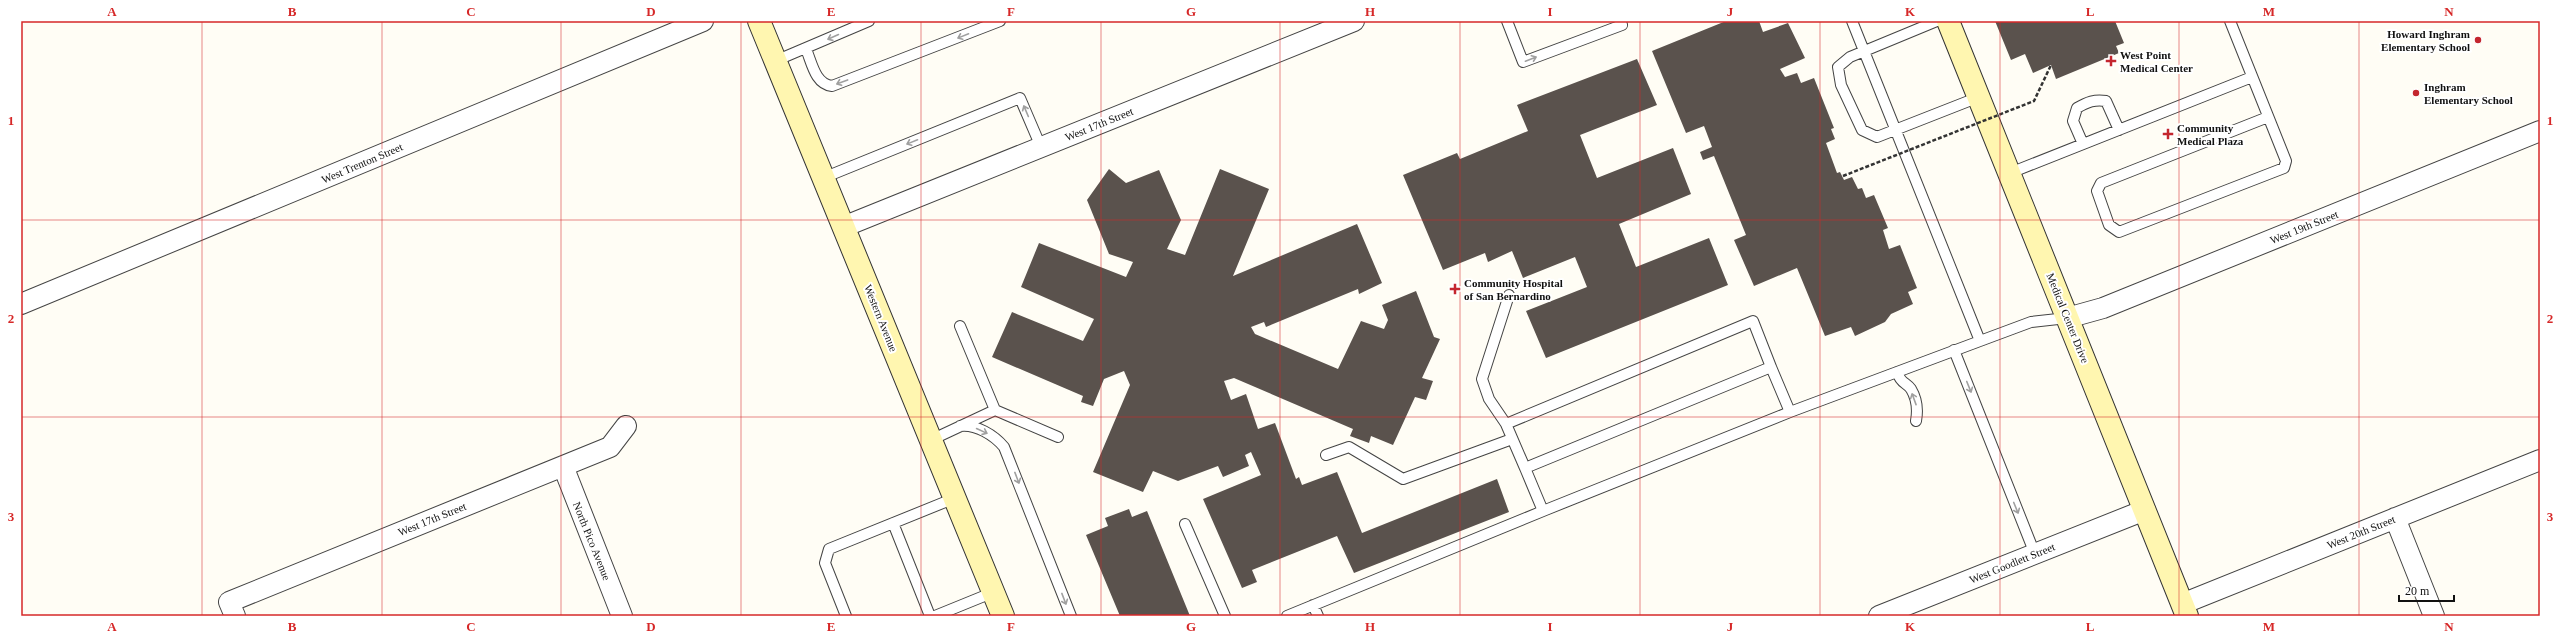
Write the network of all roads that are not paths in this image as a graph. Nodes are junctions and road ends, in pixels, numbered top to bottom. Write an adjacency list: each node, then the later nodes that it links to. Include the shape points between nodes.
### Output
1 (702, 21): 27 (street, West Trenton Street)
2 (759, 21): 14 (street, Western Avenue)
3 (869, 21): 12 (lane, one-way to 12)
4 (1000, 21): 12 (lane, one-way to 12, via 832,86 825,85 819,80)
5 (1507, 21): 6 (lane, one-way to 6, via 1523,62 1622,25)
6 (1621, 21)
7 (1852, 21): 13 (lane)
8 (1937, 21): 13 (lane)
9 (1948, 21): 16 (street, Medical Center Drive)
10 (2230, 21): 15 (lane)
11 (1351, 22): 22 (street, West 17th Street)
12 (806, 49): 14 (lane)
13 (1864, 51): 18 (lane); 18 (lane, via 1850,57 1838,67 1841,85 1862,130 1877,137)
14 (775, 61): 24 (street, Western Avenue)
15 (2252, 77): 17 (lane); 19 (lane)
16 (1979, 97): 18 (lane); 23 (street, Medical Center Drive)
17 (2268, 117): 17 (lane, via 2100,183 2097,192 2109,225 2119,232 2284,168 2286,161)
18 (1896, 129): 30 (lane)
19 (2119, 130): 21 (lane); 21 (lane, via 2106,101 2089,102 2078,108 2073,121)
20 (2540, 132): 28 (street, West 19th Street, via 2103,308)
21 (2083, 144): 23 (lane)
22 (1041, 147): 24 (lane, one-way to 24, via 1020,98); 25 (street, West 17th Street)
23 (2010, 173): 28 (street, Medical Center Drive)
24 (823, 178): 25 (street, Western Avenue)
25 (843, 227): 42 (street, Western Avenue)
26 (1509, 295): 37 (lane, via 1482,379 1489,399)
27 (21, 304)
28 (2067, 318): 30 (lane, via 2031,322); 48 (street, Medical Center Drive)
29 (960, 326): 34 (lane)
30 (1980, 341): 31 (lane)
31 (1954, 350): 33 (lane); 53 (lane, one-way to 53)
32 (1771, 367): 35 (lane); 37 (lane, via 1754,322); 46 (lane)
33 (1896, 372): 35 (lane); 36 (lane, one-way to 33, via 1918,410 1910,388 1900,382)
34 (995, 410): 39 (lane); 40 (lane)
35 (1790, 412): 49 (lane)
36 (1916, 421)
37 (1506, 424): 41 (lane)
38 (626, 426): 45 (street, West 17th Street, via 610,447)
39 (960, 426): 42 (lane); 63 (lane, one-way to 63, via 975,428 992,436 1007,453)
40 (1058, 436)
41 (1512, 439): 43 (lane, via 1403,479 1349,448); 46 (lane)
42 (931, 440): 47 (street, Western Avenue)
43 (1326, 455)
44 (2540, 460): 50 (street, West 20th Street)
45 (563, 466): 56 (street, West 17th Street); 58 (street, North Pico Avenue)
46 (1525, 468): 49 (lane)
47 (955, 498): 51 (lane); 54 (street, Western Avenue)
48 (2145, 510): 53 (street, West Goodlett Street); 57 (street, Medical Center Drive)
49 (1543, 511): 55 (lane)
50 (2395, 518): 57 (street, West 20th Street); 68 (street)
51 (892, 523): 59 (lane, via 829,549 825,563); 60 (lane)
52 (1185, 524): 64 (lane)
53 (2035, 554): 67 (street, West Goodlett Street)
54 (994, 592): 61 (lane); 62 (street, Western Avenue)
55 (1313, 605): 65 (lane); 66 (lane)
56 (232, 609)
57 (2184, 610)
58 (622, 616)
59 (846, 616)
60 (930, 616)
61 (935, 616)
62 (1003, 616)
63 (1071, 616)
64 (1225, 616)
65 (1287, 616)
66 (1318, 616)
67 (1879, 616)
68 (2434, 616)

